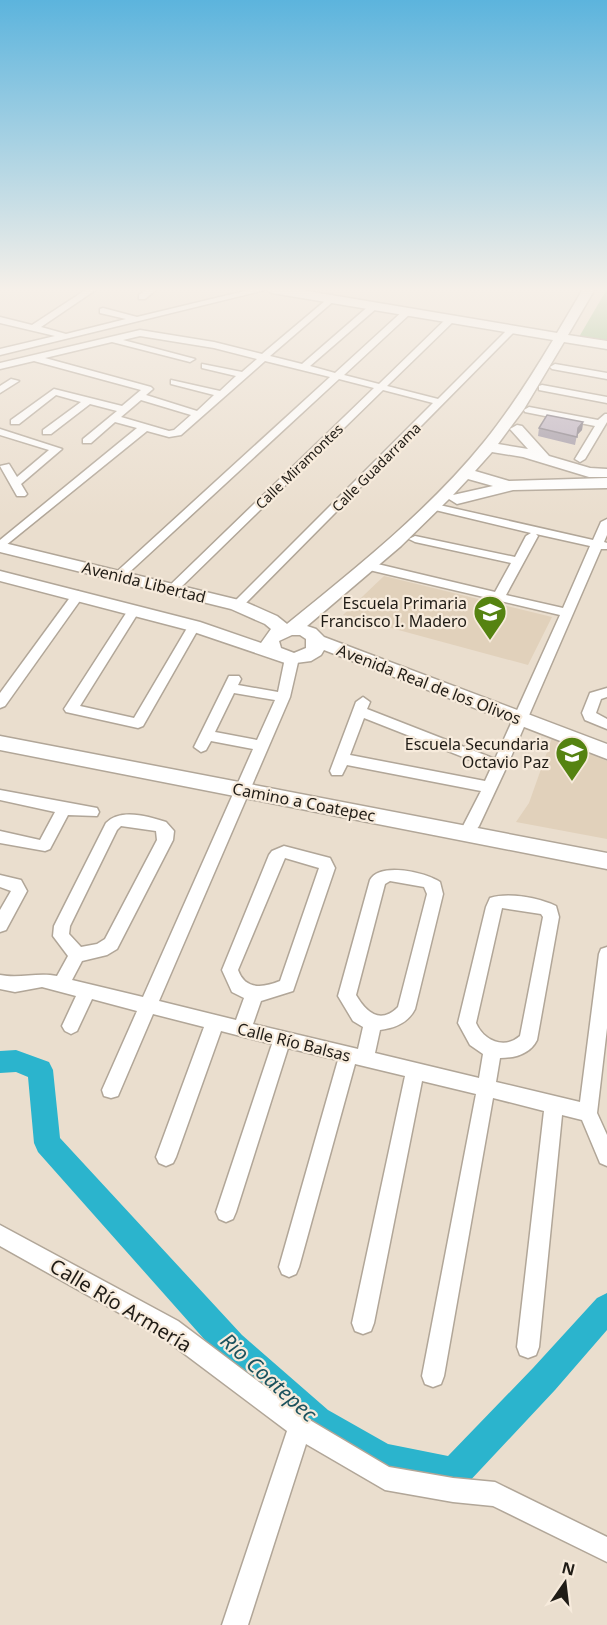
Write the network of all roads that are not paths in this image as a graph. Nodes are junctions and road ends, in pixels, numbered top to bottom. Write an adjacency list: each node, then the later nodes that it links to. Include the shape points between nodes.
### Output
1 (60, 365): 20 (street, via 146,388)
2 (254, 365): 12 (street)
3 (290, 365): 11 (street)
4 (307, 365): 11 (street)
5 (349, 365): 13 (street)
6 (404, 365): 17 (street, Calle Miramontes)
7 (477, 365): 24 (street, Calle Guadarrama)
8 (548, 365): 35 (main road)
9 (205, 366): 12 (street)
10 (555, 367): 14 (street); 18 (main road)
11 (303, 368): 13 (street)
12 (243, 375): 21 (street)
13 (337, 376): 17 (street); 54 (street)
14 (607, 376)
15 (14, 381): 19 (street)
16 (174, 382): 21 (street)
17 (381, 387): 24 (street); 55 (street, Calle Miramontes)
18 (542, 388): 23 (street); 26 (main road)
19 (0, 389)
20 (145, 394): 25 (street); 27 (street)
21 (220, 394): 27 (street)
22 (88, 400): 25 (street); 29 (street, via 54,392); 33 (street)
23 (607, 400)
24 (440, 402): 58 (street, Calle Guadarrama)
25 (126, 410): 28 (street)
26 (528, 411): 31 (main road); 37 (street, via 603,421)
27 (198, 414): 30 (street, via 177,433)
28 (115, 419): 30 (street); 34 (street)
29 (15, 422)
30 (144, 428): 49 (street)
31 (517, 429): 35 (main road); 36 (main road)
32 (0, 432): 42 (street, via 57,449)
33 (47, 432)
34 (87, 441)
35 (494, 448): 36 (main road); 40 (main road)
36 (544, 458): 39 (main road, via 589,472)
37 (580, 459)
38 (2, 463): 42 (street)
39 (607, 473)
40 (471, 475): 43 (main road); 45 (main road); 45 (main road)
41 (607, 483): 43 (main road)
42 (15, 484): 44 (street)
43 (522, 486): 45 (main road, via 487,491)
44 (21, 494)
45 (446, 505): 48 (main road); 50 (street); 52 (main road)
46 (607, 522): 50 (street)
47 (532, 536): 51 (street)
48 (415, 539): 51 (street); 52 (main road)
49 (0, 546): 54 (main road, Avenida Libertad)
50 (602, 546): 60 (street)
51 (518, 561): 57 (street)
52 (376, 567): 57 (street); 62 (main road)
53 (0, 576): 56 (main road)
54 (118, 576): 55 (main road, Avenida Libertad)
55 (172, 589): 58 (main road, Avenida Libertad)
56 (78, 596): 59 (main road); 66 (street)
57 (499, 597): 60 (street)
58 (237, 605): 62 (main road, Avenida Libertad)
59 (134, 610): 61 (main road); 61 (street, via 71,709 138,723)
60 (566, 613): 67 (street)
61 (194, 626): 63 (main road)
62 (300, 633): 63 (main road, via 315,651 310,655); 63 (main road, via 272,637 273,651); 67 (main road, Avenida Real de los Olivos)
63 (285, 656): 65 (street)
64 (607, 692): 68 (street, via 595,696 589,713)
65 (283, 698): 71 (street); 71 (street, via 232,683 204,741)
66 (0, 703)
67 (519, 718): 72 (main road, Avenida Real de los Olivos); 73 (street)
68 (607, 724)
69 (0, 735): 74 (main road, Camino a Coatepec)
70 (0, 743): 74 (main road, Camino a Coatepec)
71 (261, 746): 74 (street)
72 (607, 752)
73 (500, 765): 75 (street); 75 (street, via 361,706 340,765)
74 (244, 786): 79 (main road, Camino a Coatepec); 82 (main road, Camino a Coatepec); 91 (street)
75 (490, 787): 79 (street)
76 (0, 795): 77 (street)
77 (64, 809): 78 (street); 80 (street, via 45,845)
78 (92, 812)
79 (471, 826): 81 (main road, Camino a Coatepec)
80 (0, 837)
81 (607, 851)
82 (607, 861)
83 (0, 881): 84 (street, via 15,884 19,891)
84 (0, 925)
85 (607, 954): 96 (street)
86 (77, 955): 86 (street, via 101,951 111,944 165,840 166,831 161,826 127,820 111,827 62,926 61,936); 88 (street)
87 (0, 982): 88 (street, Calle Río Balsas, via 15,985 42,980)
88 (61, 985): 89 (street, Calle Río Balsas)
89 (87, 991): 91 (street, Calle Río Balsas); 94 (street)
90 (254, 995): 90 (street, via 287,986 327,867 324,862 284,852 277,855 230,969 232,979); 95 (street)
91 (148, 1006): 92 (street, Calle Río Balsas); 102 (street)
92 (215, 1022): 95 (street, Calle Río Balsas); 105 (street)
93 (373, 1023): 93 (street, via 393,1020 406,1009 435,894 434,886 428,882 389,875 378,880 347,996 359,1016); 99 (street)
94 (71, 1026)
95 (242, 1029): 97 (street, Calle Río Balsas)
96 (603, 1038): 104 (street)
97 (282, 1039): 99 (street, Calle Río Balsas); 107 (street)
98 (494, 1049): 98 (street, via 523,1046 528,1040 551,917 544,908 504,901 496,902 494,907 467,1023 477,1041); 101 (street)
99 (356, 1057): 100 (street, Calle Río Balsas); 109 (street)
100 (415, 1071): 101 (street, Calle Río Balsas); 110 (street)
101 (487, 1088): 103 (street, Calle Río Balsas); 112 (street)
102 (111, 1090)
103 (554, 1105): 104 (street, Calle Río Balsas); 111 (street)
104 (597, 1126): 106 (street)
105 (166, 1157)
106 (607, 1157)
107 (226, 1212)
108 (0, 1235): 113 (street, Calle Río Armería, via 170,1329)
109 (289, 1267)
110 (363, 1323)
111 (528, 1347)
112 (433, 1376)
113 (300, 1427): 114 (street, Calle Río Armería, via 385,1478 453,1491 495,1494); 115 (street)
114 (607, 1550)
115 (235, 1625)

